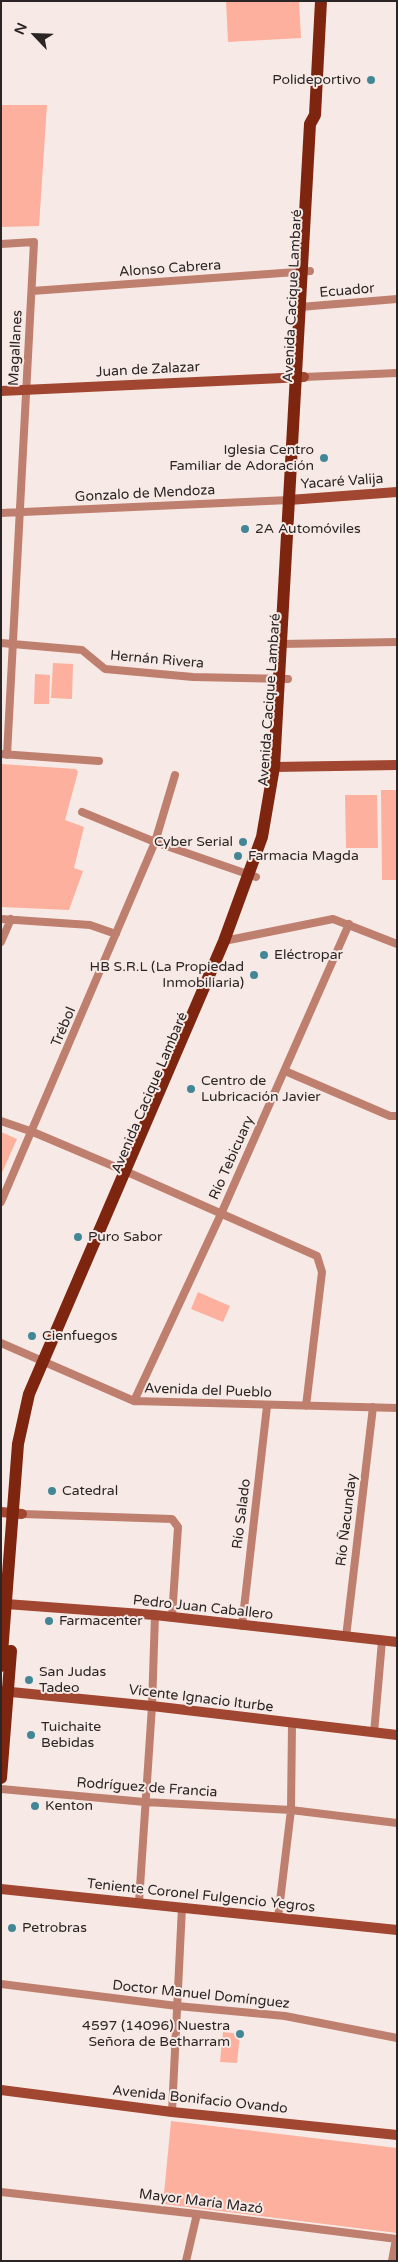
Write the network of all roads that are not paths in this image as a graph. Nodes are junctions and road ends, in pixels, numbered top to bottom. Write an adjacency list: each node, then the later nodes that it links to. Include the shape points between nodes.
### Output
1 (321, 1): 3 (main road, Avenida Cacique Lambaré, via 315,115 318,124)
2 (1, 244): 4 (street, Magallanes, via 34,242)
3 (306, 272): 4 (street, Alonso Cabrera); 6 (main road, Avenida Cacique Lambaré)
4 (32, 291): 9 (street, Magallanes)
5 (397, 299): 6 (street, Ecuador)
6 (304, 307): 8 (main road, Avenida Cacique Lambaré)
7 (397, 373): 8 (street)
8 (300, 377): 9 (street, Juan de Zalazar); 12 (main road, Avenida Cacique Lambaré)
9 (26, 390): 10 (street, Juan de Zalazar); 13 (street, Magallanes)
10 (1, 391)
11 (397, 492): 12 (street, Yacaré Valija)
12 (293, 499): 13 (street, Gonzalo de Mendoza); 18 (main road, Avenida Cacique Lambaré)
13 (20, 513): 14 (street, Gonzalo de Mendoza); 17 (street, Magallanes)
14 (1, 514)
15 (397, 642): 18 (street)
16 (1, 643): 17 (street, Hernán Rivera)
17 (14, 644): 19 (street, Hernán Rivera, via 82,650 105,670 193,677); 20 (street, Magallanes)
18 (285, 644): 19 (main road, Avenida Cacique Lambaré)
19 (284, 679): 23 (main road, Avenida Cacique Lambaré)
20 (4, 755): 21 (street)
21 (99, 761)
22 (397, 765): 23 (street)
23 (279, 767): 27 (main road, Avenida Cacique Lambaré)
24 (175, 775): 26 (street, Trébol)
25 (82, 812): 26 (street)
26 (155, 842): 27 (street); 31 (street, Trébol)
27 (253, 876): 34 (main road, Avenida Cacique Lambaré)
28 (1, 919): 29 (street)
29 (11, 919): 31 (street, via 90,925); 32 (street)
30 (349, 924): 33 (street); 34 (street, via 325,920); 35 (street, Río Tebicuary)
31 (116, 934): 38 (street, Trébol)
32 (1, 942)
33 (397, 944)
34 (226, 946): 39 (main road, Avenida Cacique Lambaré)
35 (285, 1071): 36 (street, via 390,1116); 41 (street, Río Tebicuary)
36 (397, 1116)
37 (1, 1122): 38 (street)
38 (32, 1132): 39 (street); 40 (street, Trébol)
39 (128, 1173): 41 (street); 43 (main road, Avenida Cacique Lambaré)
40 (1, 1202)
41 (221, 1214): 44 (street, Río Tebicuary); 46 (street, via 317,1256 322,1272)
42 (1, 1343): 43 (street, Avenida del Pueblo)
43 (46, 1363): 44 (street, Avenida del Pueblo); 49 (main road, Avenida Cacique Lambaré, via 30,1394 21,1426)
44 (134, 1401): 45 (street, Avenida del Pueblo)
45 (267, 1406): 46 (street, Avenida del Pueblo); 53 (street, Río Salado)
46 (306, 1406): 47 (street, Avenida del Pueblo)
47 (373, 1407): 48 (street, Avenida del Pueblo); 54 (street, Río Ñacunday)
48 (397, 1408)
49 (12, 1513): 50 (main road, Avenida Cacique Lambaré); 52 (street, via 172,1520 178,1527)
50 (10, 1604): 51 (street, Pedro Juan Caballero); 57 (main road, Avenida Cacique Lambaré); 58 (main road, Avenida Cacique Lambaré)
51 (155, 1615): 52 (street, Pedro Juan Caballero); 59 (street)
52 (172, 1617): 53 (street, Pedro Juan Caballero)
53 (242, 1626): 54 (street, Pedro Juan Caballero)
54 (346, 1637): 55 (street, Pedro Juan Caballero)
55 (382, 1641): 56 (street, Pedro Juan Caballero); 61 (street)
56 (397, 1642)
57 (1, 1666)
58 (5, 1692): 59 (street, Vicente Ignacio Iturbe); 63 (main road, Avenida Cacique Lambaré)
59 (152, 1706): 60 (street, Vicente Ignacio Iturbe); 65 (street)
60 (292, 1724): 61 (street, Vicente Ignacio Iturbe); 66 (street)
61 (374, 1733): 62 (street, Vicente Ignacio Iturbe)
62 (397, 1735)
63 (1, 1778)
64 (1, 1789): 65 (street, Rodríguez de Francia)
65 (145, 1802): 66 (street, Rodríguez de Francia); 69 (street)
66 (291, 1810): 67 (street, Rodríguez de Francia); 71 (street)
67 (397, 1823)
68 (1, 1889): 69 (street, Teniente Coronel Fulgencio Yegros)
69 (139, 1902): 70 (street, Teniente Coronel Fulgencio Yegros)
70 (182, 1907): 71 (street, Teniente Coronel Fulgencio Yegros); 74 (street)
71 (278, 1918): 72 (street, Teniente Coronel Fulgencio Yegros)
72 (397, 1930)
73 (1, 1984): 74 (street, Doctor Manuel Domínguez)
74 (176, 2006): 75 (street, Doctor Manuel Domínguez, via 285,2016); 77 (street)
75 (397, 2038)
76 (1, 2090): 77 (street, Avenida Bonifacio Ovando)
77 (172, 2112): 78 (street, Avenida Bonifacio Ovando)
78 (397, 2135)
79 (1, 2192): 80 (street, Mayor María Mazó)
80 (197, 2214): 81 (street, Mayor María Mazó); 82 (street)
81 (396, 2239): 83 (street)
82 (186, 2261)
83 (392, 2261)

